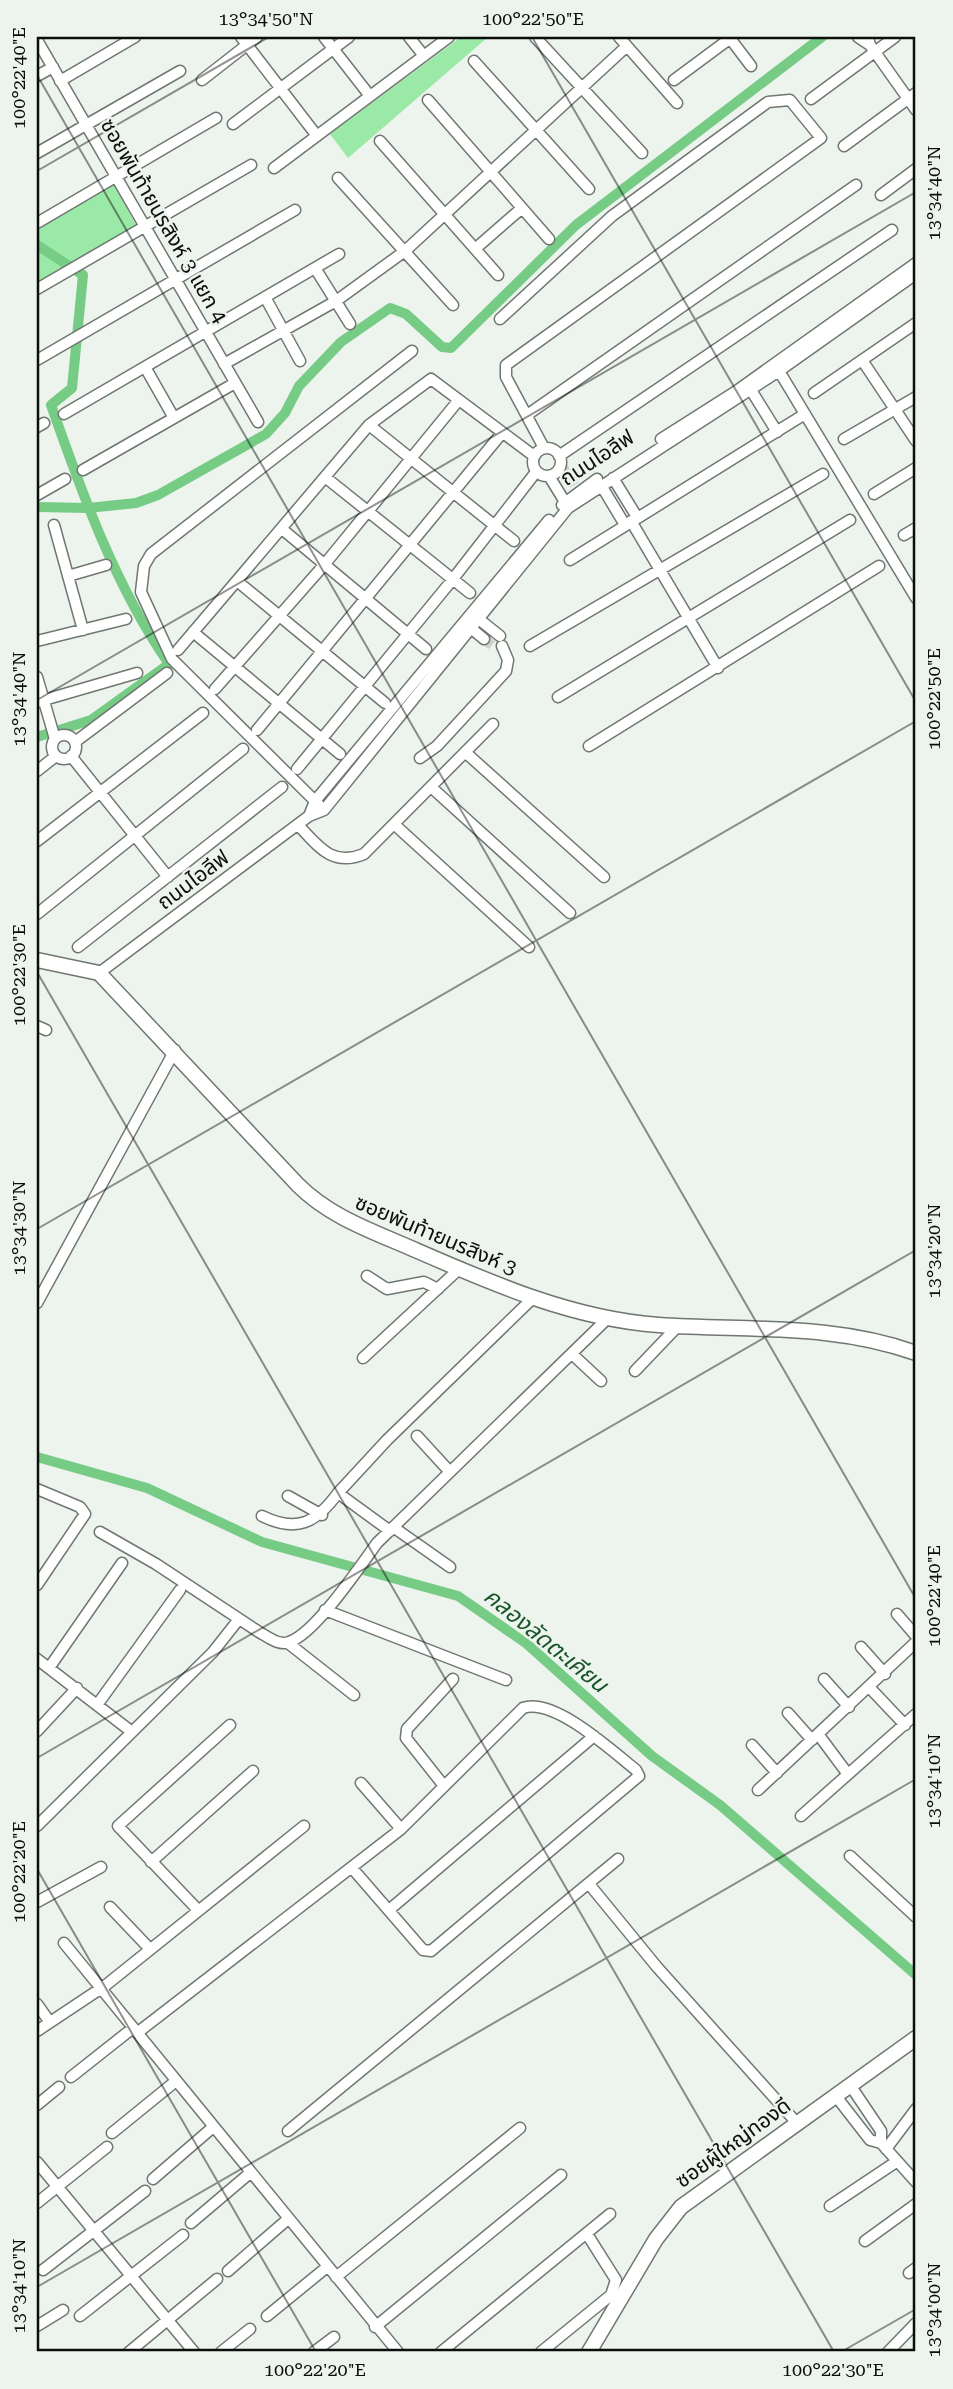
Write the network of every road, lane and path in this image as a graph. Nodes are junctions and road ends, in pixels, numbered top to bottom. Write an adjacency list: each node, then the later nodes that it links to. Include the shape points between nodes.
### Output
1 (135, 37): 25 (street)
2 (257, 37): 13 (street)
3 (324, 37): 16 (street)
4 (349, 37): 16 (street)
5 (409, 37): 17 (street)
6 (449, 37): 17 (street)
7 (535, 37): 27 (street)
8 (618, 37): 15 (street)
9 (730, 37): 19 (street); 24 (street)
10 (858, 37): 14 (street)
11 (895, 37): 14 (street)
12 (37, 40): 20 (street, ซอยพันท้ายนรสิงห์ 3 แยก 4)
13 (244, 41): 23 (street); 26 (street)
14 (871, 45): 29 (street); 30 (street)
15 (627, 46): 27 (street); 32 (street)
16 (333, 48): 26 (street); 28 (street)
17 (424, 56): 28 (street)
18 (474, 61): 37 (street)
19 (751, 66)
20 (52, 67): 22 (street); 25 (street, ซอยพันท้ายนรสิงห์ 3 แยก 4)
21 (180, 71): 36 (street)
22 (37, 76)
23 (202, 80)
24 (674, 80)
25 (60, 81): 36 (street, ซอยพันท้ายนรสิงห์ 3 แยก 4)
26 (281, 88): 35 (street); 38 (street)
27 (583, 88): 37 (street); 42 (street)
28 (370, 96): 38 (street)
29 (912, 96): 33 (street); 40 (street)
30 (811, 99)
31 (428, 100): 46 (street)
32 (677, 103)
33 (916, 110)
34 (216, 118): 47 (street)
35 (233, 124)
36 (86, 125): 41 (street); 47 (street, ซอยพันท้ายนรสิงห์ 3 แยก 4)
37 (536, 129): 46 (street); 50 (street)
38 (317, 136): 44 (street)
39 (380, 141): 54 (street)
40 (844, 146)
41 (37, 153)
42 (642, 153)
43 (251, 165): 56 (street)
44 (274, 168)
45 (916, 169): 51 (street)
46 (491, 172): 52 (street); 54 (street)
47 (116, 176): 55 (street); 56 (street, ซอยพันท้ายนรสิงห์ 3 แยก 4)
48 (338, 178): 60 (street)
49 (856, 185): 91 (street)
50 (589, 189)
51 (881, 195)
52 (522, 208): 58 (street); 59 (street)
53 (295, 210): 66 (street)
54 (446, 215): 59 (street); 60 (street)
55 (37, 223)
56 (145, 227): 66 (street, ซอยพันท้ายนรสิงห์ 3 แยก 4); 67 (street)
57 (892, 230): 101 (street)
58 (549, 239)
59 (475, 249): 65 (street)
60 (405, 251): 69 (street); 70 (street)
61 (339, 254): 63 (street)
62 (916, 263): 115 (street, ถนนไอลีฟ, via 735,392)
63 (315, 268): 68 (street); 69 (street)
64 (916, 274): 82 (street, ถนนไอลีฟ)
65 (498, 275)
66 (175, 280): 75 (street, ซอยพันท้ายนรสิงห์ 3 แยก 4); 77 (street)
67 (37, 289)
68 (265, 297): 74 (street); 75 (street)
69 (336, 302): 73 (street); 74 (street)
70 (453, 305)
71 (500, 319): 91 (street, via 612,216 768,102 790,100 821,138 513,358 504,372)
72 (916, 323): 78 (street)
73 (350, 324)
74 (284, 331): 79 (street); 80 (street)
75 (205, 332): 80 (street, ซอยพันท้ายนรสิงห์ 3 แยก 4); 81 (street)
76 (412, 351): 180 (street, via 151,554 144,566 141,592 172,659)
77 (37, 360)
78 (862, 360): 85 (street); 88 (street)
79 (300, 361)
80 (224, 364): 83 (street, ซอยพันท้ายนรสิงห์ 3 แยก 4)
81 (145, 367): 89 (street); 92 (street)
82 (779, 371): 84 (street, ถนนไอลีฟ); 90 (street)
83 (235, 383): 92 (street); 93 (street, ซอยพันท้ายนรสิงห์ 3 แยก 4)
84 (751, 390): 95 (street); 109 (street, ถนนไอลีฟ)
85 (814, 393)
86 (916, 397): 88 (street)
87 (458, 401): 94 (street, via 431,379); 96 (street); 102 (street)
88 (896, 408): 97 (street); 98 (street)
89 (64, 414)
90 (805, 414): 95 (street); 135 (street)
91 (527, 415): 99 (street)
92 (174, 418): 104 (street)
93 (258, 422)
94 (369, 425): 102 (street); 108 (street)
95 (777, 432): 118 (street)
96 (502, 433): 100 (street); 112 (street)
97 (844, 439)
98 (916, 441)
99 (544, 448): 100 (street); 101 (street)
100 (534, 456): 105 (street)
101 (559, 456): 107 (street, via 559,469)
102 (411, 460): 112 (street); 116 (street)
103 (916, 468): 113 (street)
104 (83, 470)
105 (536, 472): 107 (street); 120 (street)
106 (823, 474): 130 (street)
107 (549, 476): 115 (street)
108 (325, 477): 116 (street); 121 (street)
109 (613, 478): 111 (street, ถนนไอลีฟ); 118 (street)
110 (65, 479): 114 (street)
111 (601, 485): 118 (street); 140 (street, ถนนไอลีฟ, via 568,508)
112 (454, 493): 120 (street); 125 (street)
113 (874, 494)
114 (37, 495)
115 (565, 502): 180 (street, ถนนไอลีฟ)
116 (369, 511): 125 (street); 128 (street)
117 (850, 520): 139 (street)
118 (631, 521): 126 (street); 130 (street)
119 (54, 525): 131 (street)
120 (495, 526): 124 (street); 132 (street)
121 (282, 528): 128 (street); 133 (street)
122 (916, 528): 123 (street)
123 (904, 535)
124 (514, 541)
125 (411, 545): 132 (street); 136 (street)
126 (570, 560)
127 (106, 565): 131 (street)
128 (324, 565): 136 (street); 137 (street)
129 (879, 566): 152 (street)
130 (659, 570): 139 (street); 147 (street)
131 (68, 576): 142 (street)
132 (453, 579): 134 (street); 144 (street)
133 (237, 581): 137 (street); 143 (street)
134 (470, 593)
135 (916, 598)
136 (365, 599): 144 (street); 150 (street)
137 (279, 617): 150 (street); 151 (street)
138 (126, 619): 142 (street)
139 (688, 619): 152 (street); 158 (street)
140 (480, 620): 141 (street, ถนนไอลีฟ); 174 (street, via 501,641 508,660 506,671 437,746)
141 (472, 629): 145 (street); 181 (street, ถนนไอลีฟ)
142 (83, 630): 146 (street)
143 (193, 632): 149 (street); 151 (street)
144 (408, 635): 148 (street); 156 (street)
145 (484, 639)
146 (37, 641)
147 (530, 646)
148 (426, 649)
149 (178, 650)
150 (322, 652): 156 (street); 161 (street)
151 (234, 668): 157 (street); 161 (street)
152 (718, 668): 168 (street)
153 (137, 673): 159 (street)
154 (167, 673): 167 (street)
155 (37, 677): 159 (street)
156 (366, 687): 160 (street); 165 (street)
157 (215, 689)
158 (558, 697)
159 (40, 701): 166 (street)
160 (385, 703)
161 (278, 704): 164 (street); 165 (street)
162 (203, 713): 179 (street)
163 (493, 724): 170 (street)
164 (257, 730)
165 (322, 738): 171 (street); 175 (street)
166 (55, 739): 167 (street, via 65,735); 172 (street)
167 (75, 742): 173 (street)
168 (589, 746)
169 (243, 749): 185 (street)
170 (466, 752): 178 (street); 188 (street)
171 (341, 754)
172 (56, 756): 173 (street); 176 (street)
173 (71, 756): 179 (street)
174 (420, 758)
175 (297, 769)
176 (37, 771)
177 (282, 787): 187 (street)
178 (431, 787): 184 (street); 189 (street)
179 (100, 792): 185 (street); 186 (street)
180 (315, 801): 181 (street); 182 (street, ถนนไอลีฟ)
181 (324, 810): 182 (street, ถนนไอลีฟ)
182 (309, 816): 183 (street, ถนนไอลีฟ)
183 (298, 825): 184 (street, via 327,857 350,860 364,854); 194 (street, ถนนไอลีฟ)
184 (394, 825): 192 (street)
185 (135, 836): 187 (street); 190 (street)
186 (37, 841)
187 (168, 877): 191 (street)
188 (604, 877)
189 (570, 913)
190 (37, 914)
191 (78, 947)
192 (530, 947)
193 (37, 960): 194 (street)
194 (99, 973): 195 (street, ซอยพันท้ายนรสิงห์ 3)
195 (174, 1050): 196 (street, ซอยพันท้ายนรสิงห์ 3, via 315,1201 345,1220); 200 (street)
196 (459, 1269): 198 (street); 199 (street, ซอยพันท้ายนรสิงห์ 3)
197 (367, 1276): 198 (street, via 387,1289 424,1282)
198 (438, 1289): 205 (street)
199 (534, 1297): 201 (street, ซอยพันท้ายนรสิงห์ 3); 211 (street)
200 (37, 1303)
201 (607, 1319): 202 (street, ซอยพันท้ายนรสิงห์ 3); 204 (street)
202 (678, 1326): 203 (street, ซอยพันท้ายนรสิงห์ 3, via 824,1331); 206 (street)
203 (916, 1353)
204 (572, 1354): 207 (street); 209 (street)
205 (363, 1358)
206 (635, 1371)
207 (601, 1381)
208 (418, 1436): 209 (street)
209 (450, 1472): 215 (street)
210 (37, 1489): 219 (street, via 80,1507 85,1514)
211 (338, 1493): 213 (street); 215 (street)
212 (288, 1496): 213 (street)
213 (322, 1515): 214 (street, via 289,1526)
214 (262, 1516)
215 (391, 1529): 218 (street); 221 (street)
216 (100, 1532): 223 (street)
217 (122, 1563): 229 (street)
218 (450, 1567)
219 (37, 1585)
220 (180, 1590): 237 (street)
221 (324, 1610): 225 (street, via 300,1637); 233 (street)
222 (897, 1614): 224 (street)
223 (239, 1619): 225 (street, via 276,1642); 244 (street, via 213,1652)
224 (916, 1636)
225 (288, 1643): 236 (street)
226 (916, 1643): 230 (street)
227 (860, 1647): 230 (street)
228 (37, 1659): 229 (street)
229 (49, 1668): 235 (street)
230 (885, 1674): 234 (street)
231 (453, 1679): 252 (street, via 407,1729 406,1738)
232 (824, 1679): 238 (street)
233 (506, 1680)
234 (869, 1687): 238 (street); 242 (street)
235 (77, 1688): 237 (street); 243 (street)
236 (354, 1695)
237 (97, 1705): 244 (street)
238 (849, 1707): 246 (street)
239 (788, 1713): 246 (street)
240 (916, 1714): 242 (street)
241 (230, 1725): 260 (street, via 118,1826)
242 (905, 1725): 250 (street)
243 (37, 1731)
244 (132, 1732): 255 (street)
245 (594, 1736): 252 (street, via 564,1717 530,1705 516,1713); 267 (street); 267 (street, via 636,1770 637,1779 431,1951 424,1950)
246 (815, 1737): 249 (street); 250 (street)
247 (752, 1745): 249 (street)
248 (253, 1771): 260 (street)
249 (777, 1773): 253 (street)
250 (848, 1773): 254 (street)
251 (361, 1783): 257 (street)
252 (444, 1786): 257 (street)
253 (758, 1790)
254 (801, 1816)
255 (37, 1826)
256 (304, 1826): 266 (street)
257 (401, 1829): 262 (street)
258 (850, 1856): 268 (street)
259 (618, 1859): 263 (street)
260 (151, 1862): 266 (street)
261 (101, 1867): 264 (street)
262 (352, 1868): 267 (street); 275 (street)
263 (589, 1884): 284 (street); 287 (street)
264 (37, 1902)
265 (110, 1907): 270 (street)
266 (197, 1909): 270 (street)
267 (389, 1910)
268 (916, 1917)
269 (64, 1943): 271 (street)
270 (149, 1948): 271 (street)
271 (100, 1988): 273 (street); 275 (street)
272 (37, 2004): 273 (street)
273 (49, 2021): 274 (street)
274 (37, 2031)
275 (135, 2031): 277 (street); 278 (street)
276 (916, 2038): 279 (street, ซอยผู้ใหญ่ทองดี)
277 (71, 2077)
278 (176, 2081): 285 (street); 288 (street)
279 (850, 2085): 281 (street, ซอยผู้ใหญ่ทองดี); 289 (street, via 881,2131)
280 (59, 2087): 282 (street)
281 (835, 2095): 284 (street, ซอยผู้ใหญ่ทองดี); 289 (street, via 870,2140)
282 (37, 2105)
283 (916, 2109): 289 (street)
284 (796, 2122): 331 (street, ซอยผู้ใหญ่ทองดี, via 681,2207 656,2239)
285 (212, 2128): 293 (street); 295 (street)
286 (520, 2128): 313 (street)
287 (288, 2132)
288 (112, 2133)
289 (883, 2146): 292 (street)
290 (107, 2147): 297 (street)
291 (37, 2162): 297 (street)
292 (896, 2162): 296 (street); 301 (street)
293 (250, 2173): 303 (street); 304 (street)
294 (561, 2175): 321 (street)
295 (153, 2179)
296 (916, 2182)
297 (58, 2188): 299 (street); 305 (street)
298 (145, 2191): 305 (street)
299 (37, 2203)
300 (916, 2204): 308 (street)
301 (830, 2206)
302 (610, 2214): 306 (street)
303 (288, 2220): 309 (street); 311 (street)
304 (191, 2223)
305 (94, 2231): 310 (street); 312 (street)
306 (587, 2234): 329 (street); 330 (street, via 616,2287)
307 (183, 2235): 312 (street)
308 (866, 2241)
309 (327, 2267): 313 (street); 317 (street)
310 (43, 2270)
311 (228, 2271)
312 (131, 2276): 316 (street); 318 (street)
313 (336, 2277): 321 (street)
314 (217, 2279): 318 (street)
315 (63, 2310): 320 (street)
316 (80, 2316)
317 (267, 2316)
318 (168, 2321): 324 (street); 325 (street)
319 (916, 2323): 332 (street)
320 (37, 2326)
321 (375, 2327): 328 (street)
322 (250, 2329): 326 (street)
323 (334, 2337): 327 (street)
324 (129, 2352)
325 (194, 2352)
326 (221, 2352)
327 (314, 2352)
328 (398, 2352)
329 (441, 2352)
330 (541, 2352)
331 (589, 2352)
332 (888, 2352)

